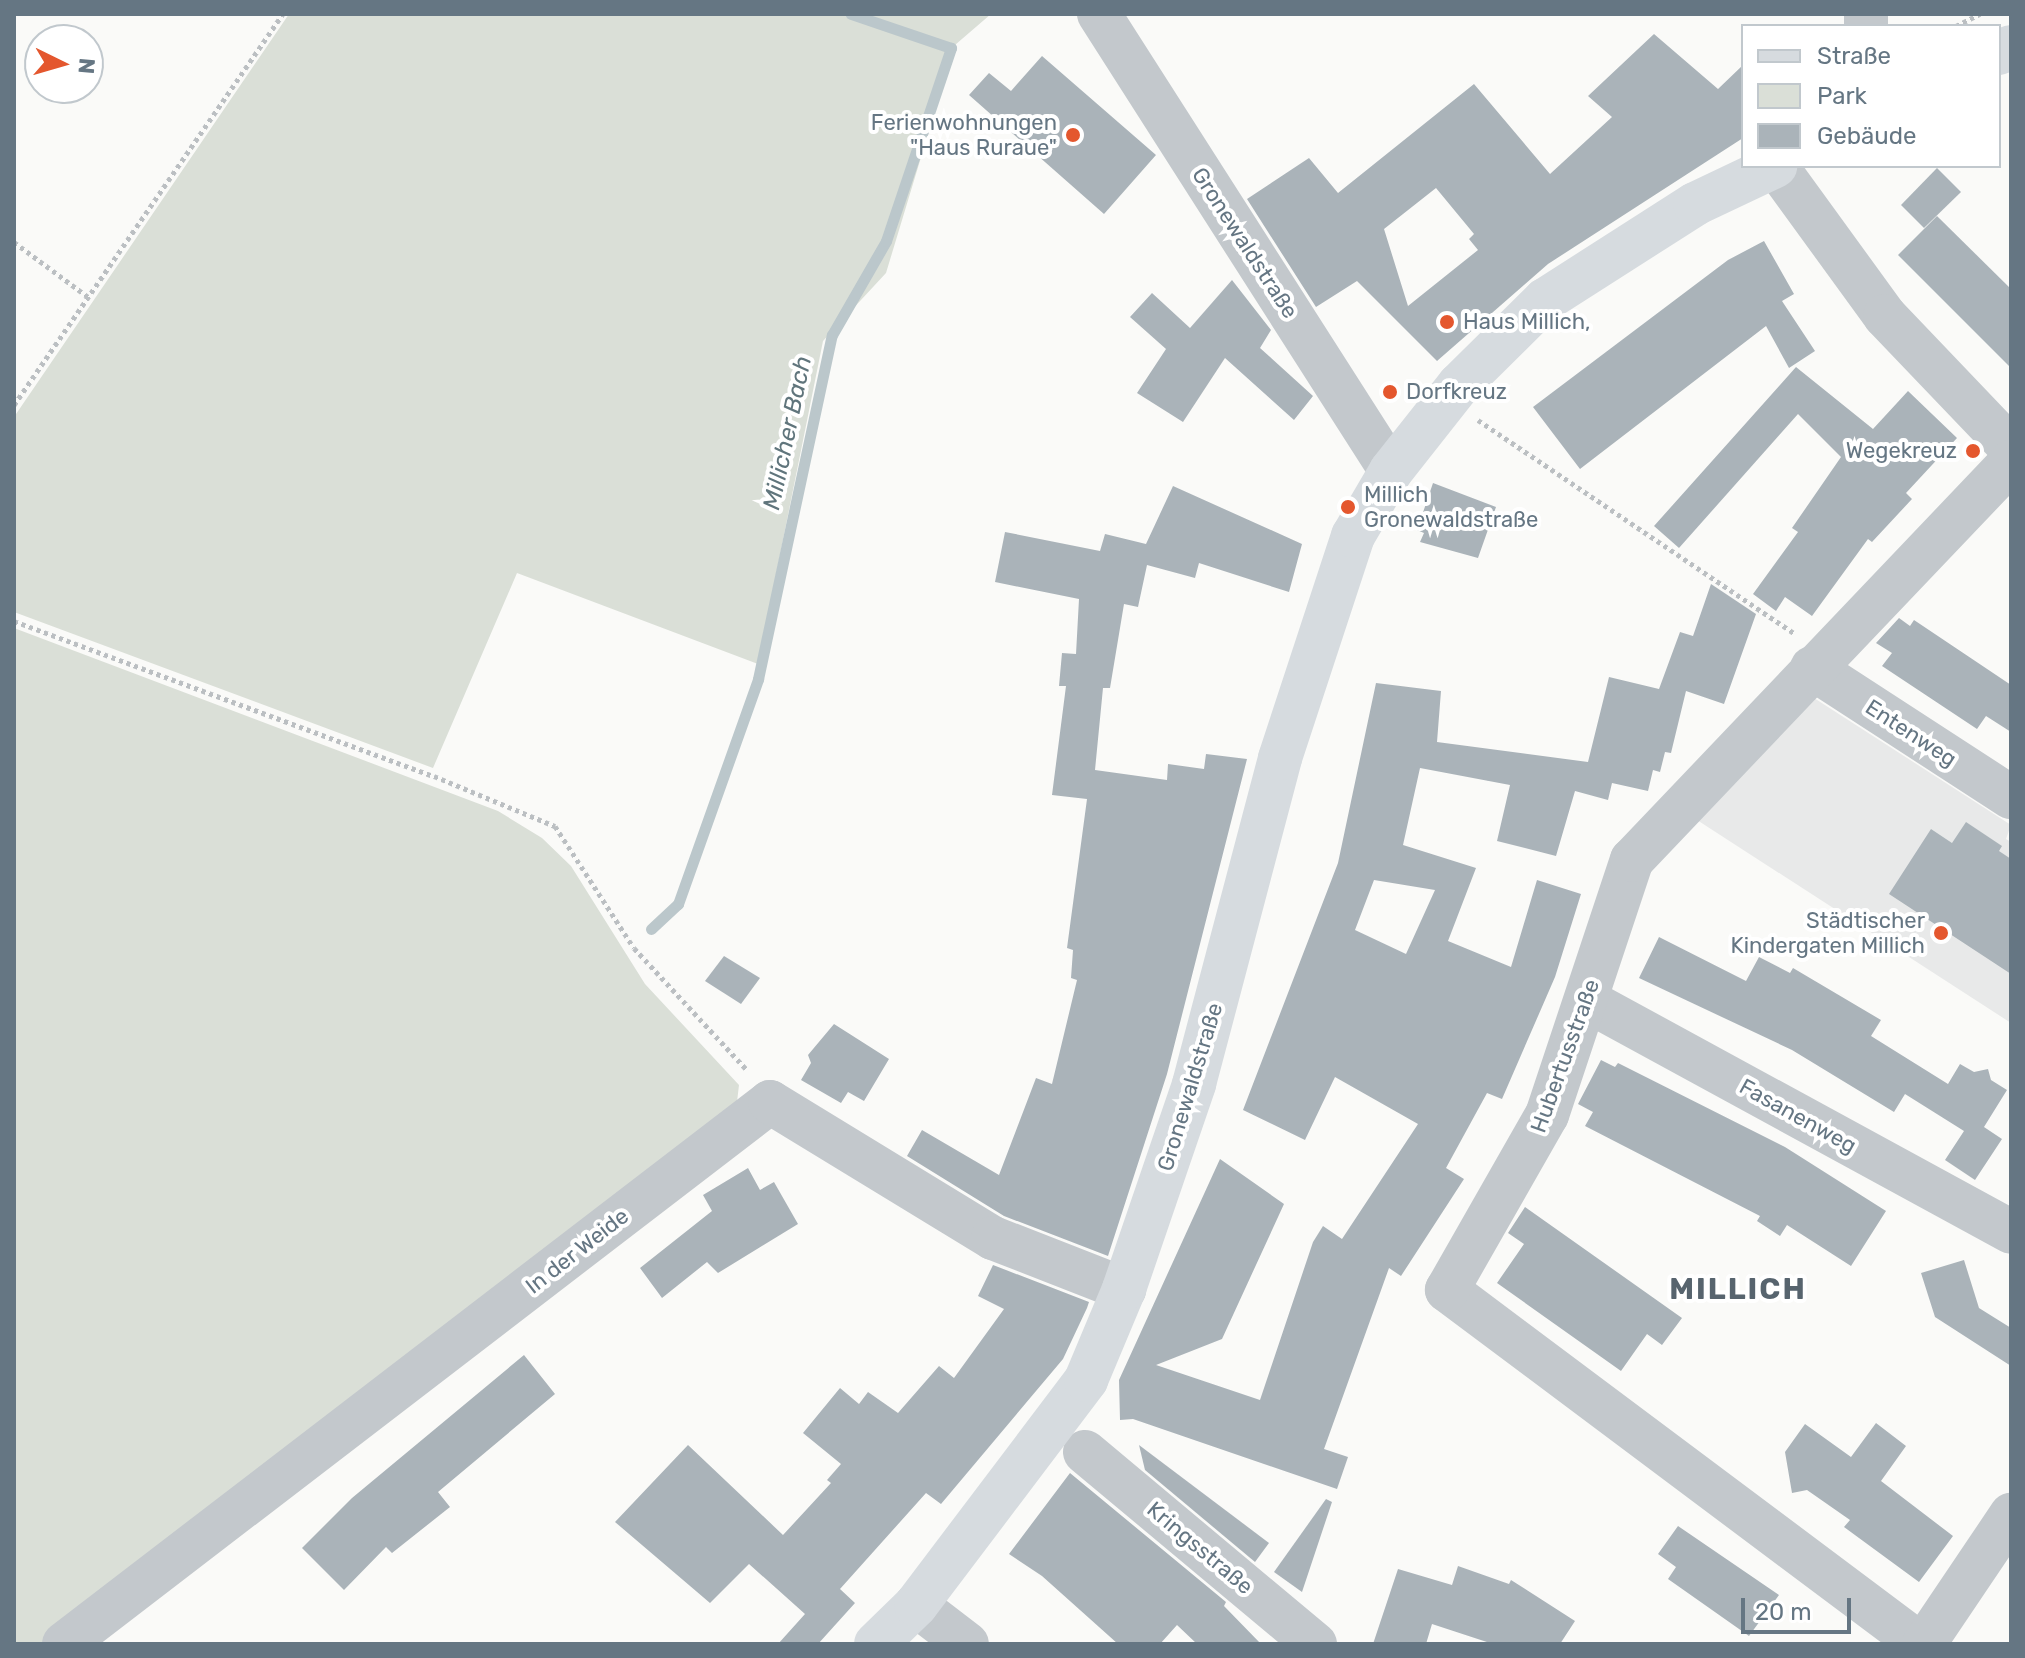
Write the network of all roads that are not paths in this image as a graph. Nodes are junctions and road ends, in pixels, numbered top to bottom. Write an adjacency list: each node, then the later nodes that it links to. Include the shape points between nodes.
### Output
1 (1099, 14): 6 (street, Gronewaldstraße)
2 (1772, 168): 6 (main road, Gronewaldstraße, via 1695,204 1545,300 1448,400)
3 (1777, 168): 4 (street, via 1885,316)
4 (2011, 448)
5 (2011, 462): 7 (street, Hubertusstraße)
6 (1391, 471): 11 (main road, Gronewaldstraße, via 1353,536 1280,758 1194,1084)
7 (1819, 660): 8 (street, Entenweg); 9 (street, Hubertusstraße, via 1632,860)
8 (2011, 797)
9 (1586, 1000): 10 (street, Fasanenweg); 19 (street, Hubertusstraße, via 1534,1142 1447,1290)
10 (2011, 1232)
11 (1124, 1289): 14 (main road, Gronewaldstraße, via 1086,1380 1055,1428); 15 (street, In der Weide, via 993,1238 770,1102)
12 (1085, 1452): 18 (street, Kringsstraße)
13 (2011, 1515): 19 (street)
14 (916, 1605): 16 (main road, Gronewaldstraße); 17 (street)
15 (64, 1644)
16 (876, 1644)
17 (967, 1644)
18 (1315, 1644)
19 (1922, 1644)

